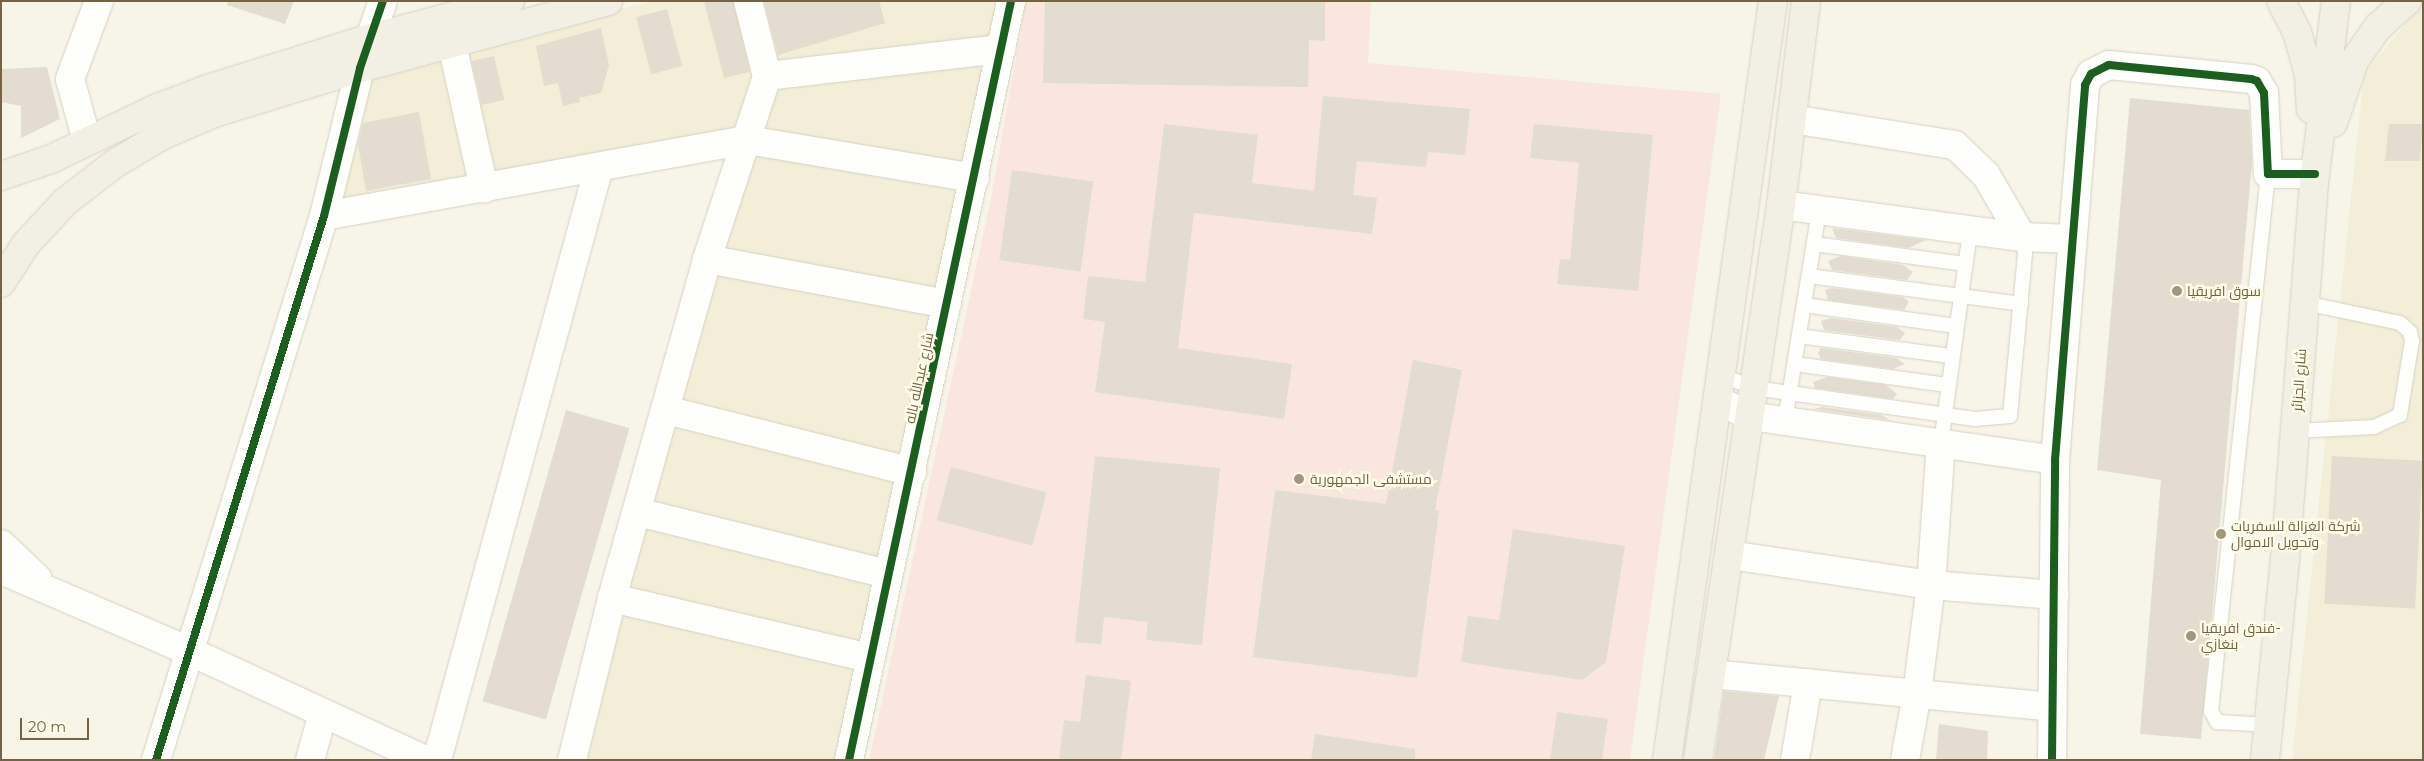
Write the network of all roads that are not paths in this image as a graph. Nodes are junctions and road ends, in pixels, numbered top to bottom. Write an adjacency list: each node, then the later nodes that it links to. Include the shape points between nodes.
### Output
1 (99, 1): 21 (street, via 70,79)
2 (383, 1): 14 (street)
3 (510, 1): 14 (main road)
4 (608, 1): 15 (main road)
5 (748, 1): 18 (street)
6 (1011, 1): 16 (street, شارع عبدالله باله)
7 (1806, 1): 13 (main road)
8 (1822, 1): 13 (main road)
9 (2281, 1): 24 (main road, via 2297,32 2309,75)
10 (2336, 1): 24 (main road, شارع الجزائر)
11 (2407, 1): 24 (main road, via 2378,27 2354,61)
12 (1770, 9): 50 (main road)
13 (1803, 34): 19 (main road)
14 (368, 39): 17 (street); 21 (main road, via 165,105)
15 (452, 44): 17 (main road); 27 (street)
16 (1001, 49): 18 (street); 26 (street, شارع عبدالله باله)
17 (360, 68): 30 (street); 38 (main road, via 214,113 161,136 114,164 65,202 26,244)
18 (768, 76): 20 (street)
19 (1792, 119): 28 (main road); 32 (street, via 1955,146 1986,175)
20 (748, 140): 22 (street); 26 (street); 35 (street)
21 (87, 141): 25 (main road, via 52,159)
22 (599, 167): 27 (street); 80 (street)
23 (2268, 174): 24 (street); 33 (street, via 2264,92 2258,81 2108,65 2091,74 2085,86); 76 (lane, via 2211,711 2217,722)
24 (2315, 174): 40 (main road, شارع الجزائر)
25 (1, 176)
26 (975, 178): 41 (street, شارع عبدالله باله)
27 (484, 188): 30 (street)
28 (1781, 205): 29 (street); 49 (main road)
29 (1819, 210): 31 (street); 34 (lane)
30 (324, 216): 69 (street)
31 (1970, 230): 32 (street); 36 (lane)
32 (2022, 236): 33 (street); 42 (lane, via 2025,254)
33 (2072, 239): 58 (street)
34 (1814, 244): 36 (lane); 37 (lane)
35 (707, 259): 41 (street); 52 (street)
36 (1965, 264): 39 (lane)
37 (1809, 276): 39 (lane); 43 (lane)
38 (1, 283)
39 (1960, 295): 42 (lane); 44 (lane)
40 (2305, 303): 56 (main road, شارع الجزائر); 56 (lane, via 2400,323 2410,332 2412,341 2400,414 2374,427)
41 (947, 304): 59 (street, شارع عبدالله باله)
42 (2021, 304): 53 (lane, via 2010,416 1975,419)
43 (1804, 305): 44 (lane); 45 (lane)
44 (1956, 326): 46 (lane)
45 (1799, 336): 46 (lane); 47 (lane)
46 (1951, 356): 48 (lane)
47 (1795, 364): 48 (lane); 51 (lane)
48 (1947, 385): 53 (lane)
49 (1754, 388): 50 (lane); 51 (lane); 54 (main road)
50 (1721, 389): 54 (street); 83 (main road)
51 (1790, 393): 53 (lane); 55 (lane)
52 (666, 410): 59 (street); 60 (street)
53 (1942, 415): 57 (lane)
54 (1750, 416): 55 (street); 62 (main road)
55 (1785, 421): 57 (street)
56 (2295, 431): 76 (main road, شارع الجزائر)
57 (1941, 443): 58 (street); 65 (street)
58 (2055, 460): 67 (street)
59 (912, 472): 64 (street, شارع عبدالله باله)
60 (638, 512): 64 (street); 68 (street)
61 (1, 544): 66 (street)
62 (1730, 555): 65 (street); 71 (main road)
63 (1, 570): 66 (street)
64 (887, 574): 70 (street, شارع عبدالله باله)
65 (1930, 584): 67 (street); 73 (street)
66 (53, 592): 69 (street)
67 (2055, 595): 74 (street)
68 (612, 598): 70 (street); 81 (street)
69 (188, 650): 75 (street); 77 (street)
70 (869, 658): 82 (street, شارع عبدالله باله)
71 (1711, 674): 72 (street); 84 (main road)
72 (1808, 683): 73 (street); 85 (street)
73 (1917, 694): 74 (street); 86 (street)
74 (2052, 707): 87 (street)
75 (323, 713): 78 (street); 79 (street)
76 (2270, 725): 88 (main road, شارع الجزائر)
77 (156, 760)
78 (310, 760)
79 (425, 760)
80 (437, 760)
81 (572, 760)
82 (850, 760)
83 (1667, 760)
84 (1698, 760)
85 (1795, 760)
86 (1905, 760)
87 (2052, 760)
88 (2265, 760)

